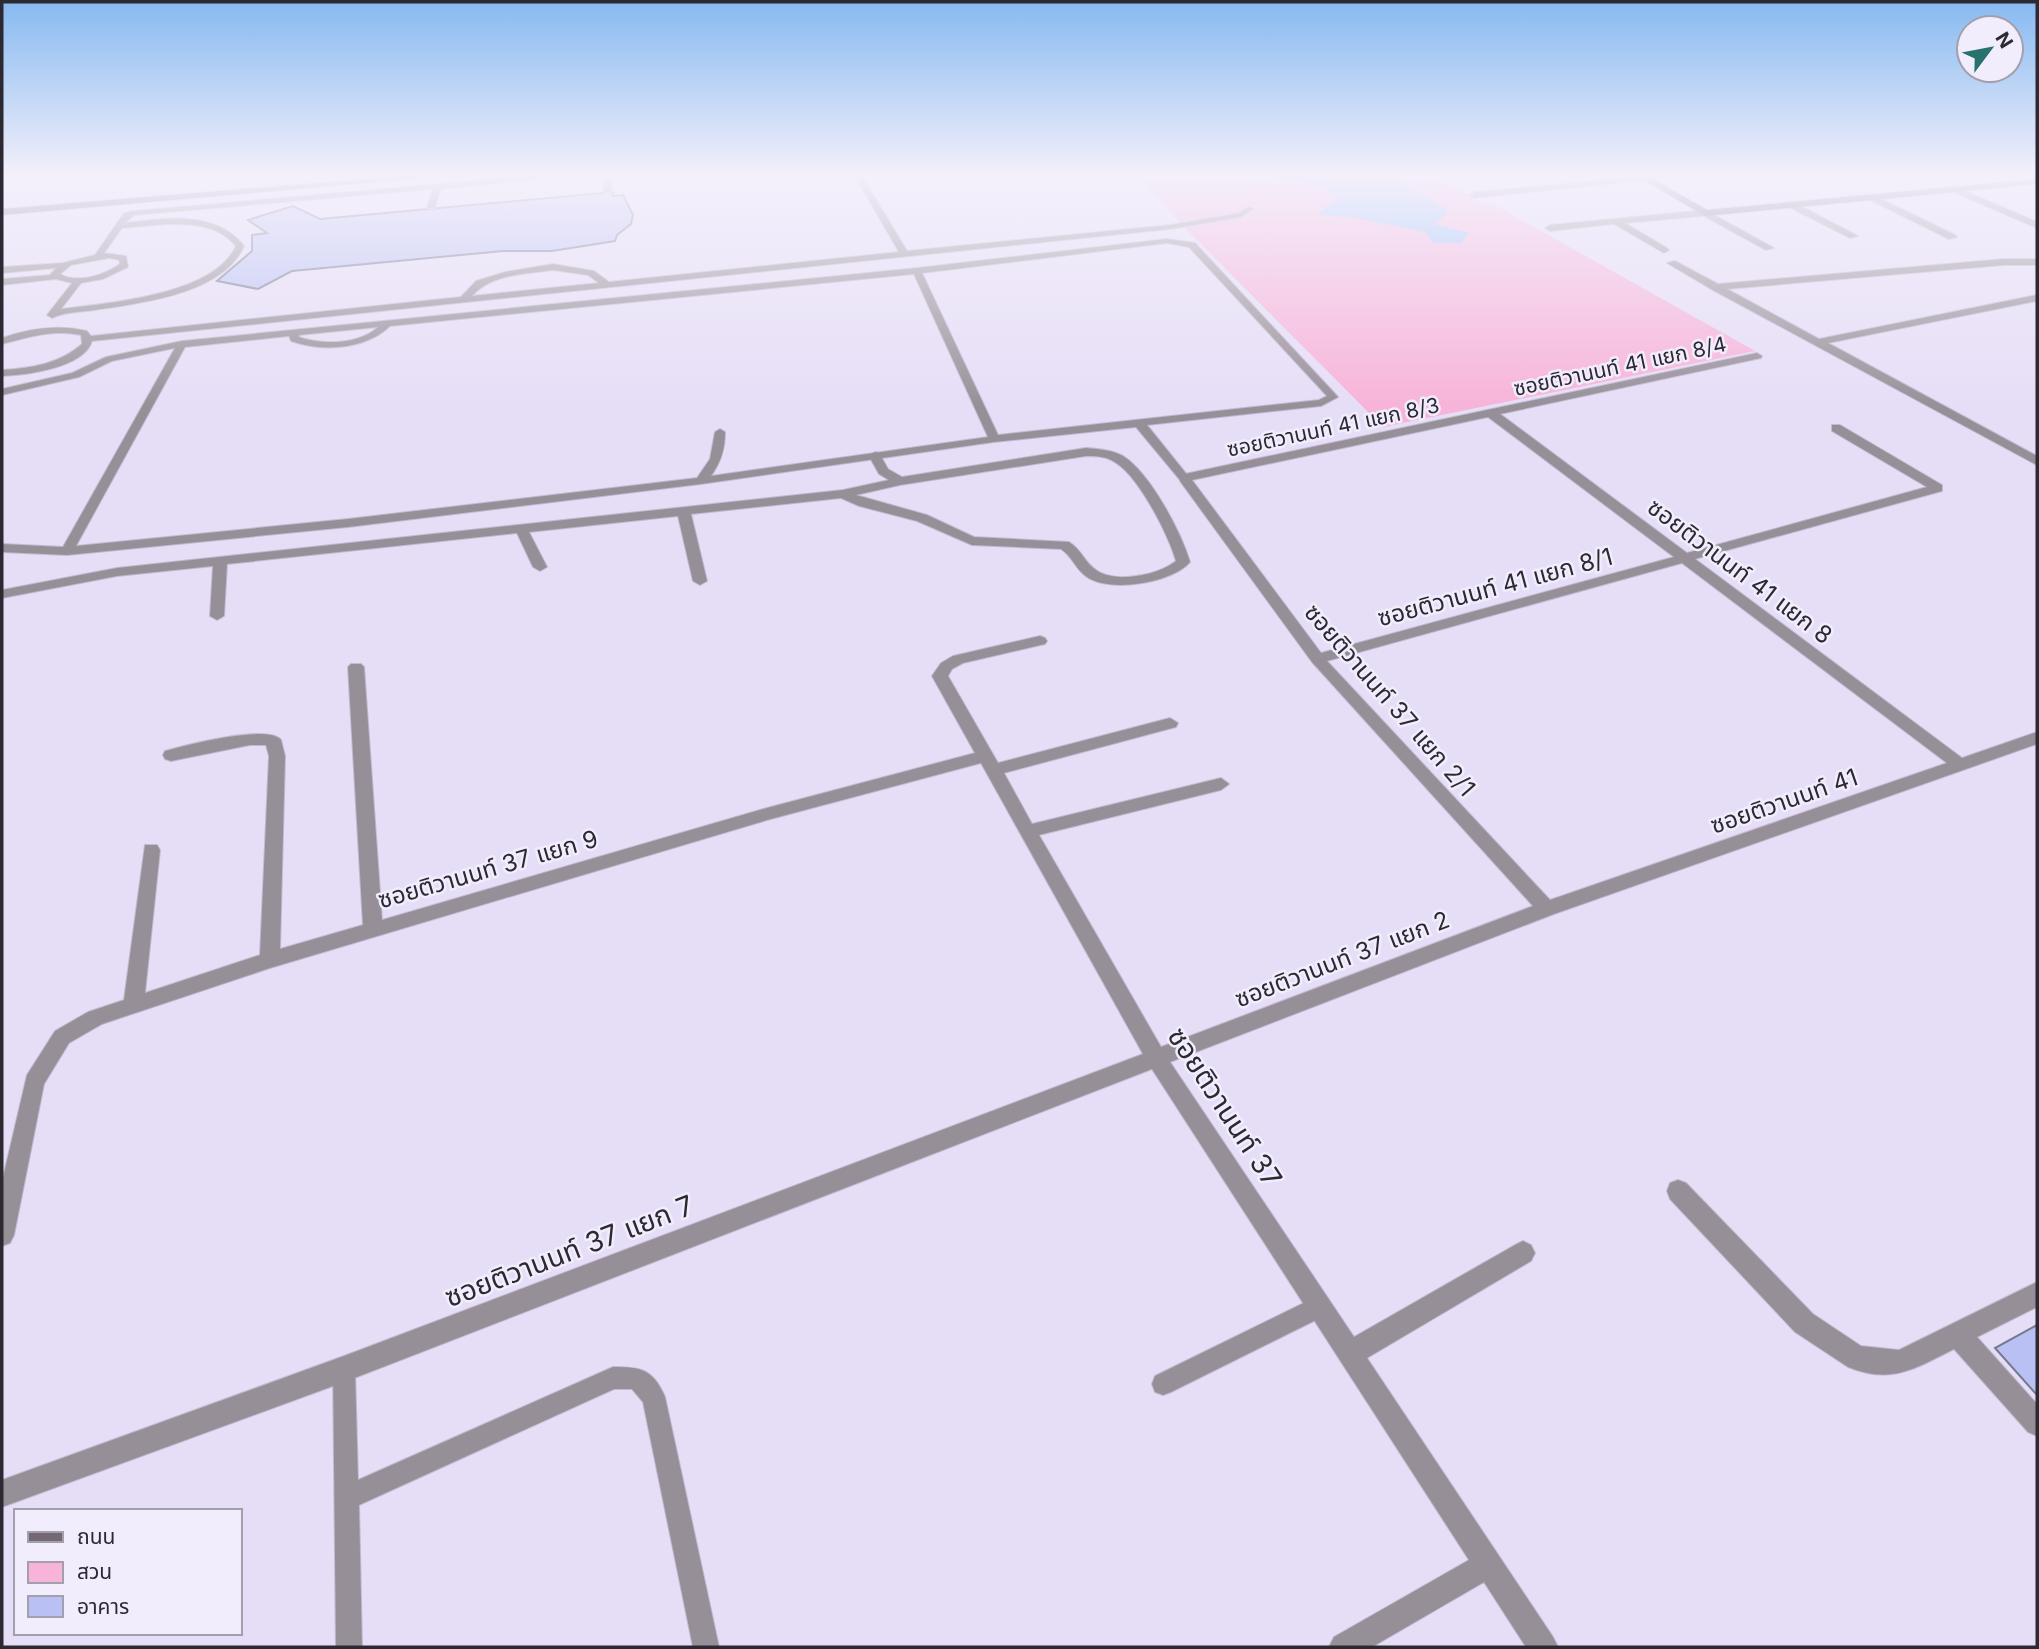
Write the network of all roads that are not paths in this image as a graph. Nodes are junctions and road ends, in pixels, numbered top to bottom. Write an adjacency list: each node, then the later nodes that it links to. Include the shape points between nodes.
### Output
1 (101, 253): 7 (lane)
2 (236, 253): 20 (lane, via 230,264 201,281 137,299)
3 (912, 253): 6 (lane)
4 (1067, 253): 12 (lane)
5 (1199, 253): 33 (lane, via 1333,397 1321,403)
6 (902, 254): 16 (lane)
7 (99, 256): 10 (lane); 14 (lane, via 126,261 112,273)
8 (2037, 262): 17 (street)
9 (1672, 263): 17 (street)
10 (62, 265): 11 (lane); 13 (lane)
11 (2, 270)
12 (917, 271): 25 (lane); 36 (lane)
13 (56, 277): 14 (lane); 15 (lane)
14 (79, 280): 20 (lane)
15 (2, 282)
16 (608, 285): 19 (lane); 19 (lane, via 591,273 553,267 479,283)
17 (1714, 287): 24 (street)
18 (2037, 298): 24 (street)
19 (464, 300): 22 (lane)
20 (54, 313): 21 (lane)
21 (40, 331): 22 (lane, via 73,330); 23 (lane)
22 (89, 339): 26 (lane)
23 (2, 341)
24 (1819, 342): 38 (street)
25 (182, 344): 28 (lane); 46 (lane)
26 (80, 352): 28 (lane); 29 (lane, via 54,365)
27 (1757, 356): 32 (street, ซอยติวานนท์ 41 แยก 8/4)
28 (109, 359): 31 (lane, via 75,374)
29 (18, 372): 30 (lane); 31 (lane)
30 (2, 373)
31 (3, 392)
32 (1491, 413): 39 (street, ซอยติวานนท์ 41 แยก 8/3); 47 (street, ซอยติวานนท์ 41 แยก 8)
33 (1139, 423): 36 (lane); 39 (lane)
34 (1836, 428): 47 (street, ซอยติวานนท์ 41 แยก 8/1, via 1938,488)
35 (720, 432): 40 (lane, via 718,454)
36 (994, 439): 37 (lane)
37 (875, 456): 40 (lane); 41 (street, via 883,471)
38 (2037, 461)
39 (1184, 478): 54 (street, ซอยติวานนท์ 37 แยก 2/1)
40 (701, 481): 46 (lane)
41 (900, 481): 42 (street); 42 (street, via 1086,452 1107,453 1124,462 1158,508 1183,562 1178,569 1107,582 1090,573 1075,551 1064,545 972,541 922,518)
42 (843, 494): 43 (street)
43 (684, 511): 44 (street); 50 (street)
44 (521, 528): 48 (street); 49 (street)
45 (2, 548): 46 (lane)
46 (67, 551)
47 (1685, 559): 54 (street, ซอยติวานนท์ 41 แยก 8/1); 60 (street, ซอยติวานนท์ 41 แยก 8)
48 (220, 561): 51 (street, via 117,572); 52 (street)
49 (540, 567)
50 (700, 580)
51 (2, 594)
52 (217, 616)
53 (1040, 640): 59 (street, ซอยติวานนท์ 37, via 958,659 940,676)
54 (1317, 659): 64 (street, ซอยติวานนท์ 37 แยก 2/1)
55 (356, 667): 65 (street)
56 (1170, 723): 59 (street, ซอยติวานนท์ 37 แยก 9)
57 (2037, 738): 60 (street, ซอยติวานนท์ 41)
58 (171, 755): 66 (street, via 250,739 272,740 277,756)
59 (990, 763): 62 (street, ซอยติวานนท์ 37); 65 (street, ซอยติวานนท์ 37 แยก 9, via 767,814)
60 (1962, 766): 64 (street, ซอยติวานนท์ 41)
61 (1221, 784): 62 (street)
62 (1028, 831): 68 (street, ซอยติวานนท์ 37)
63 (151, 850): 67 (street)
64 (1547, 909): 68 (street, ซอยติวานนท์ 37 แยก 2)
65 (373, 930): 66 (street, ซอยติวานนท์ 37 แยก 9)
66 (271, 960): 67 (street, ซอยติวานนท์ 37 แยก 9)
67 (134, 1003): 70 (street, ซอยติวานนท์ 37 แยก 9, via 62,1037 34,1082)
68 (1156, 1058): 73 (street, ซอยติวานนท์ 37); 76 (street, ซอยติวานนท์ 37 แยก 7)
69 (1678, 1191): 74 (street, via 1804,1323 1857,1358 1900,1363)
70 (2, 1235)
71 (1523, 1253): 75 (street)
72 (2037, 1294): 74 (street)
73 (1320, 1306): 75 (street, ซอยติวานนท์ 37); 77 (lane)
74 (1958, 1335): 78 (street)
75 (1351, 1353): 81 (street, ซอยติวานนท์ 37)
76 (344, 1369): 79 (street, ซอยติวานนท์ 37 แยก 7); 80 (lane)
77 (1164, 1384)
78 (2037, 1423)
79 (2, 1494)
80 (346, 1498): 82 (lane); 83 (lane, via 613,1378 637,1378 653,1397)
81 (1489, 1564): 84 (street); 85 (street, ซอยติวานนท์ 37)
82 (349, 1647)
83 (706, 1647)
84 (1344, 1647)
85 (1543, 1647)

